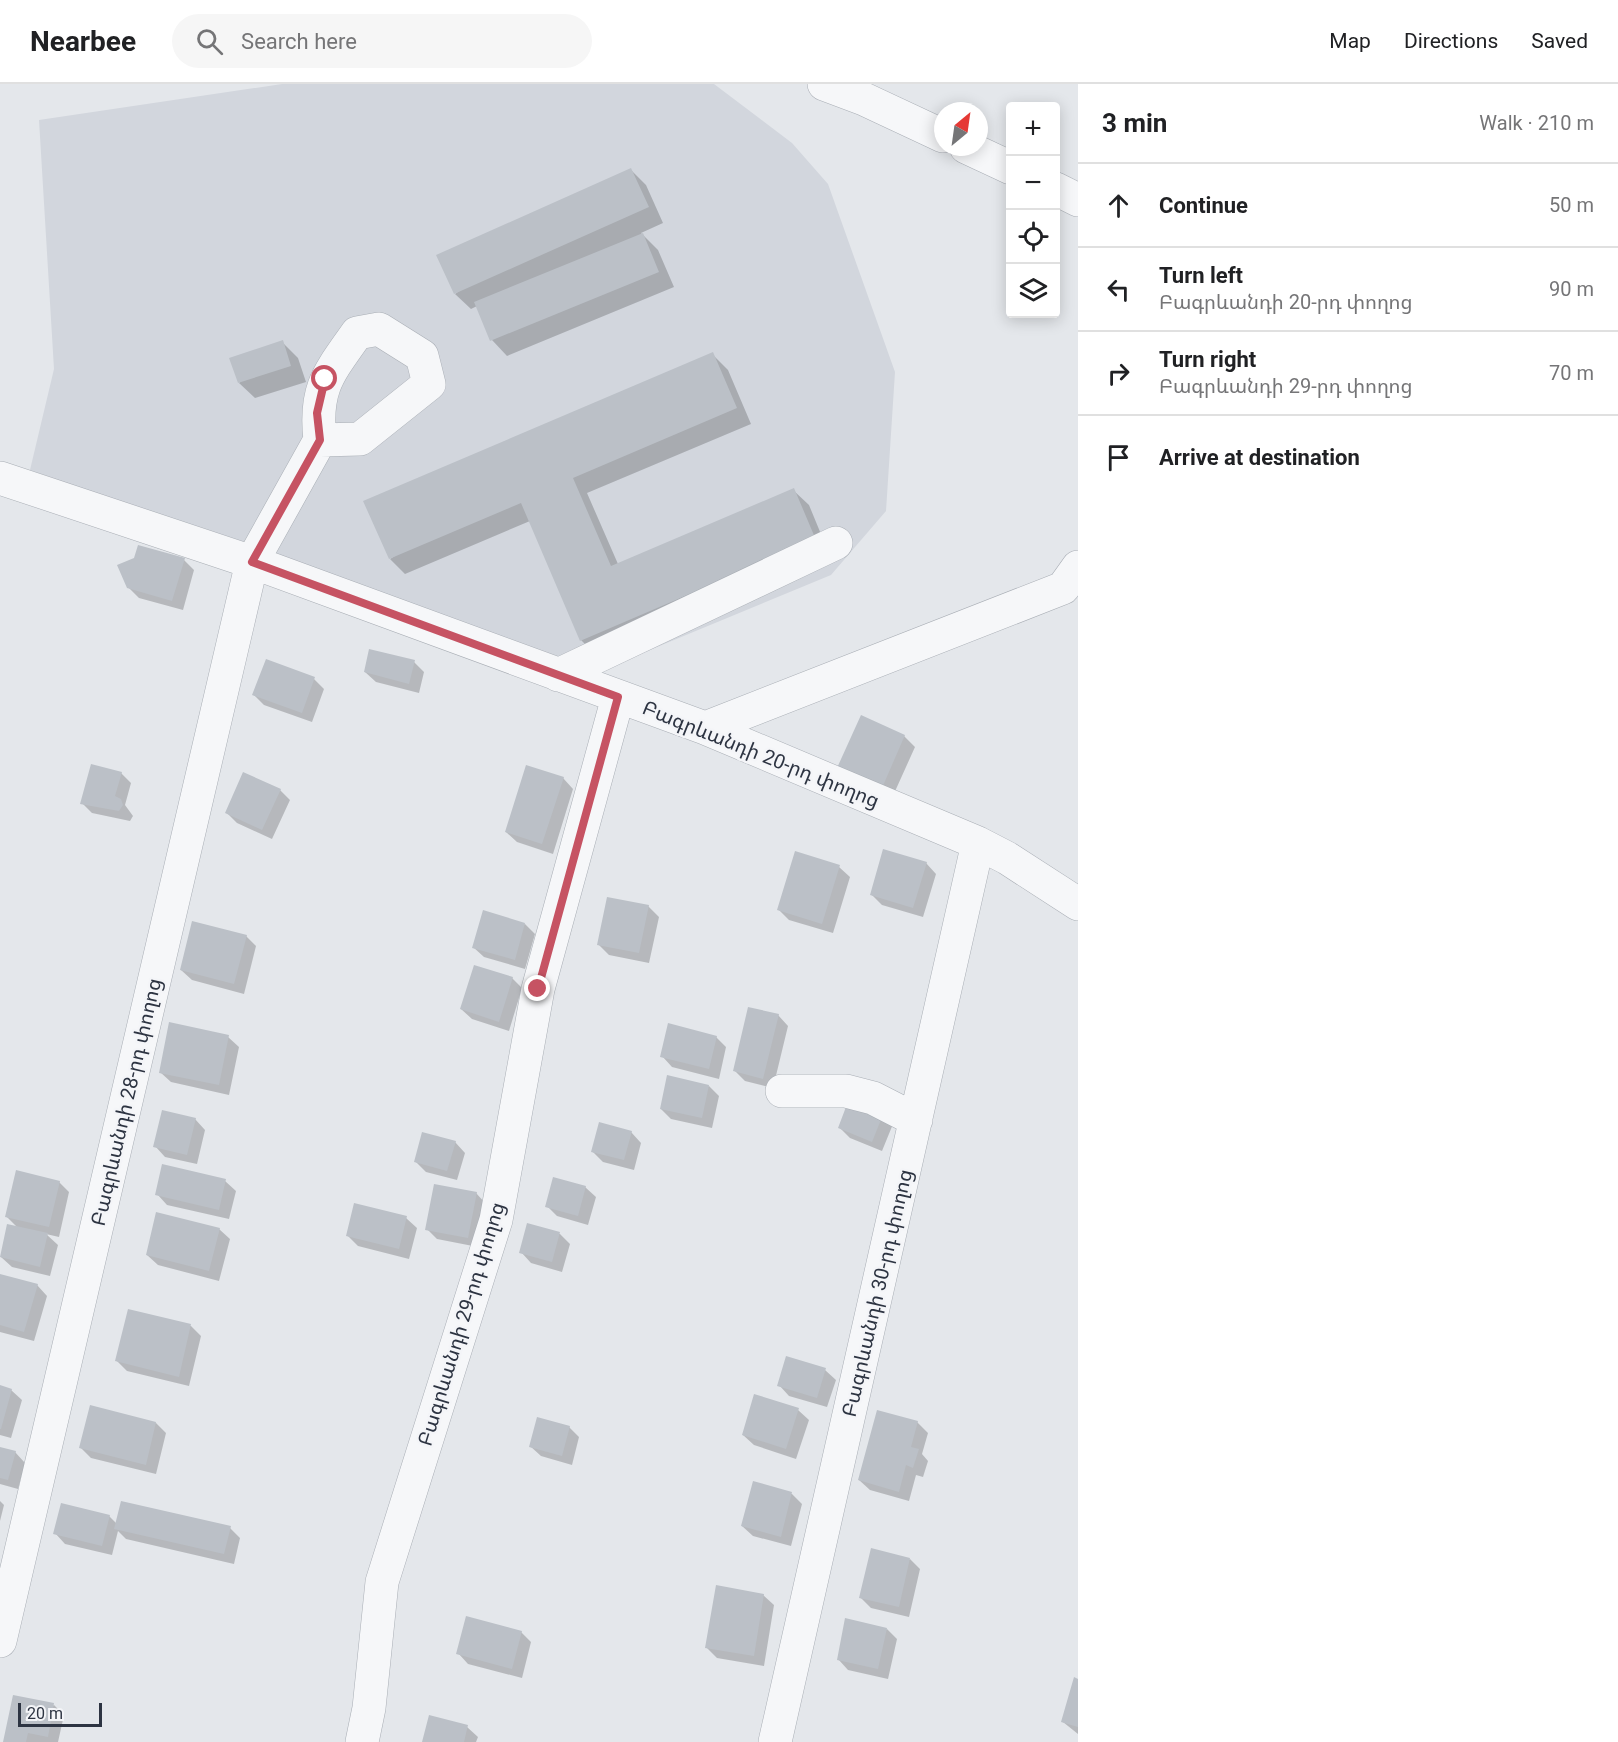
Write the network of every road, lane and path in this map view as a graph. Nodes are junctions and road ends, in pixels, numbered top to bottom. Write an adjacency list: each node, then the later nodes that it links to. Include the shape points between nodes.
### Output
1 (824, 84): 2 (street)
2 (934, 132)
3 (985, 156): 4 (street)
4 (1006, 166)
5 (1060, 191): 6 (street)
6 (1078, 200)
7 (320, 440): 10 (street, Բագրևանդի 28-րդ փողոց)
8 (0, 478): 10 (street, Բագրևանդի 20-րդ փողոց)
9 (836, 543): 12 (street)
10 (252, 562): 12 (street, Բագրևանդի 20-րդ փողոց); 19 (street, Բագրևանդի 28-րդ փողոց)
11 (1072, 585): 14 (street)
12 (558, 675): 13 (street, Բագրևանդի 20-րդ փողոց)
13 (618, 697): 14 (street, Բագրևանդի 20-րդ փողոց); 20 (street, Բագրևանդի 29-րդ փողոց, via 538,989 496,1220 382,1581)
14 (705, 728): 15 (street, Բագրևանդի 20-րդ փողոց)
15 (978, 843): 16 (street, Բագրևանդի 20-րդ փողոց); 18 (street, Բագրևանդի 30-րդ փողոց)
16 (1078, 904)
17 (782, 1091): 18 (street, via 846,1091 873,1098)
18 (916, 1119): 21 (street, Բագրևանդի 30-րդ փողոց)
19 (0, 1641)
20 (362, 1742)
21 (775, 1742)

